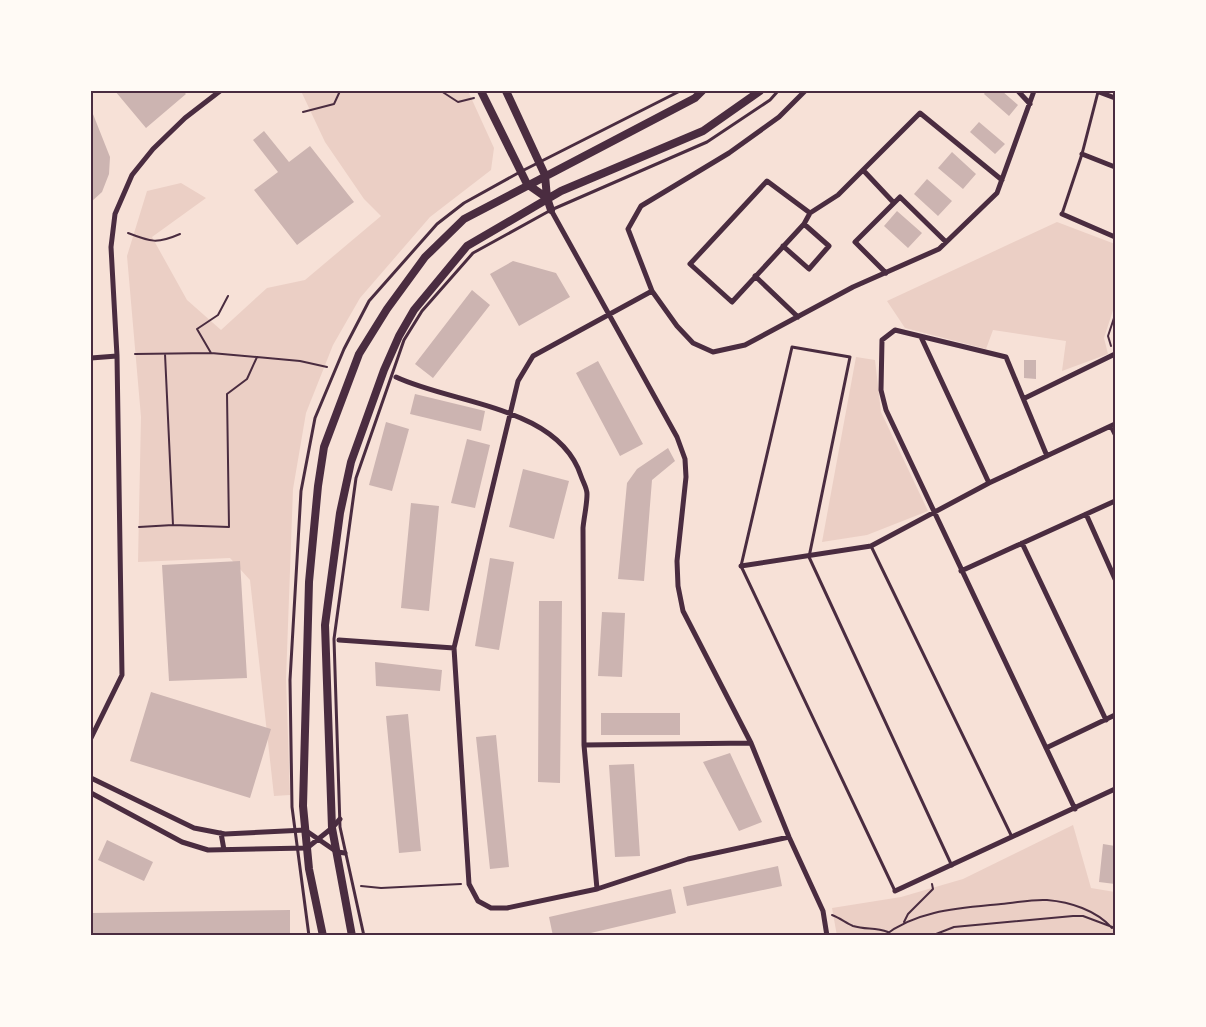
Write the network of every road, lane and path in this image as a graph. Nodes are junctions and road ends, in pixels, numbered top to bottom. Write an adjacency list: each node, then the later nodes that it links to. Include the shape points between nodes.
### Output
1 (220, 91): 49 (street, via 153,149 132,175 122,195 110,247)
2 (340, 91): 17 (path, via 334,104)
3 (441, 91): 14 (path, via 458,102)
4 (481, 91): 22 (street)
5 (506, 91): 19 (street)
6 (680, 91): 19 (lane)
7 (702, 91): 23 (street, via 695,98)
8 (760, 91): 26 (street, via 703,131)
9 (778, 91): 28 (lane, via 770,100 707,142)
10 (805, 91): 39 (street, via 780,117 729,153 641,206 628,229)
11 (1018, 91): 16 (street)
12 (1034, 91): 16 (street)
13 (1099, 92): 15 (street); 18 (lane)
14 (474, 98)
15 (1115, 98)
16 (1030, 104): 24 (street)
17 (302, 112)
18 (1082, 154): 20 (street); 30 (lane)
19 (539, 162): 22 (lane); 23 (street)
20 (1115, 166)
21 (862, 170): 24 (street, via 920,113); 27 (street); 29 (street, via 838,195)
22 (520, 172): 25 (street); 86 (lane, via 464,203 438,224 369,301 315,418 301,490 290,680)
23 (546, 175): 25 (street); 26 (street)
24 (1002, 180): 35 (street, via 997,193)
25 (527, 184): 26 (street); 85 (street, via 464,219 426,257 386,309 359,354 324,447 309,582)
26 (547, 198): 28 (street); 84 (street, via 468,246 414,310 384,370 351,462 340,513 324,637)
27 (894, 203): 35 (street, via 900,197); 37 (street, via 855,242)
28 (552, 210): 41 (street); 83 (lane, via 473,252 422,311 404,340 391,374 356,478 334,639)
29 (810, 213): 31 (street); 38 (street, via 767,181 690,264 732,302)
30 (1062, 214): 34 (street)
31 (804, 224): 36 (street); 36 (street, via 829,246 809,269)
32 (128, 233): 33 (path, via 146,241 161,242)
33 (180, 234)
34 (1115, 237)
35 (946, 242): 37 (street, via 939,249)
36 (783, 246): 38 (street)
37 (886, 273): 43 (street)
38 (755, 276): 43 (street)
39 (652, 291): 41 (street); 43 (street, via 692,343 713,352 746,345)
40 (228, 296): 45 (path, via 218,315 197,329)
41 (610, 315): 55 (street, via 533,356 518,381); 76 (street, via 677,437 685,459 677,561 683,611)
42 (1115, 315): 48 (path, via 1108,336)
43 (798, 317)
44 (921, 336): 54 (street, via 1006,357); 59 (street); 61 (street, via 895,330 882,340 881,390 886,410)
45 (211, 353): 47 (path); 50 (path)
46 (136, 354): 47 (path)
47 (164, 354): 63 (path)
48 (1114, 355): 54 (street)
49 (117, 356): 51 (street); 75 (street, via 122,675)
50 (257, 357): 52 (path); 63 (path, via 247,379 227,394 229,528)
51 (91, 358)
52 (331, 367)
53 (396, 377): 55 (street)
54 (1024, 398): 58 (street)
55 (511, 413): 72 (street); 77 (street, via 564,446 578,465 587,493 583,528)
56 (1113, 425): 57 (street); 58 (street)
57 (1115, 434)
58 (1048, 456): 59 (street)
59 (989, 483): 61 (street)
60 (1115, 501): 62 (street)
61 (933, 513): 66 (street); 69 (street)
62 (1086, 514): 65 (street); 70 (street)
63 (173, 524): 64 (path)
64 (139, 527)
65 (1022, 543): 69 (street); 74 (street)
66 (871, 546): 67 (street); 89 (lane)
67 (809, 557): 68 (street); 68 (lane, via 850,357 792,347); 95 (lane)
68 (741, 566): 100 (lane)
69 (961, 571): 78 (street)
70 (1115, 579)
71 (339, 640): 72 (street)
72 (454, 648): 97 (street)
73 (1115, 715): 74 (street)
74 (1106, 720): 78 (street)
75 (91, 738)
76 (751, 743): 77 (street); 88 (street)
77 (584, 745): 99 (street)
78 (1046, 748): 82 (street)
79 (91, 778): 87 (street, via 194,828)
80 (1115, 789): 82 (street)
81 (91, 793): 93 (street, via 182,842 208,850)
82 (1075, 809): 89 (street)
83 (340, 819): 84 (street); 94 (lane)
84 (332, 828): 90 (street); 94 (street)
85 (305, 830): 86 (street); 90 (street); 92 (street)
86 (295, 831): 87 (street); 91 (lane)
87 (222, 833): 93 (street)
88 (789, 837): 99 (street, via 688,860); 101 (street)
89 (1013, 838): 95 (street)
90 (318, 839): 92 (street); 94 (street)
91 (297, 848): 92 (street); 93 (street); 105 (lane)
92 (307, 848): 106 (street)
93 (224, 850)
94 (341, 853): 107 (street); 108 (lane)
95 (952, 866): 96 (street)
96 (930, 876): 100 (street); 102 (path, via 933,889)
97 (469, 884): 98 (path, via 381,888); 99 (street, via 478,901 490,908 507,908)
98 (358, 885)
99 (597, 890)
100 (895, 891)
101 (823, 911): 104 (path, via 853,926 878,928); 109 (street)
102 (904, 922): 103 (path, via 954,909 1046,900 1087,910); 104 (path)
103 (1114, 928): 111 (path, via 1083,916 1073,916 954,927)
104 (888, 933): 110 (path)
105 (309, 936)
106 (322, 936)
107 (352, 936)
108 (364, 936)
109 (827, 936)
110 (884, 936)
111 (931, 936)

